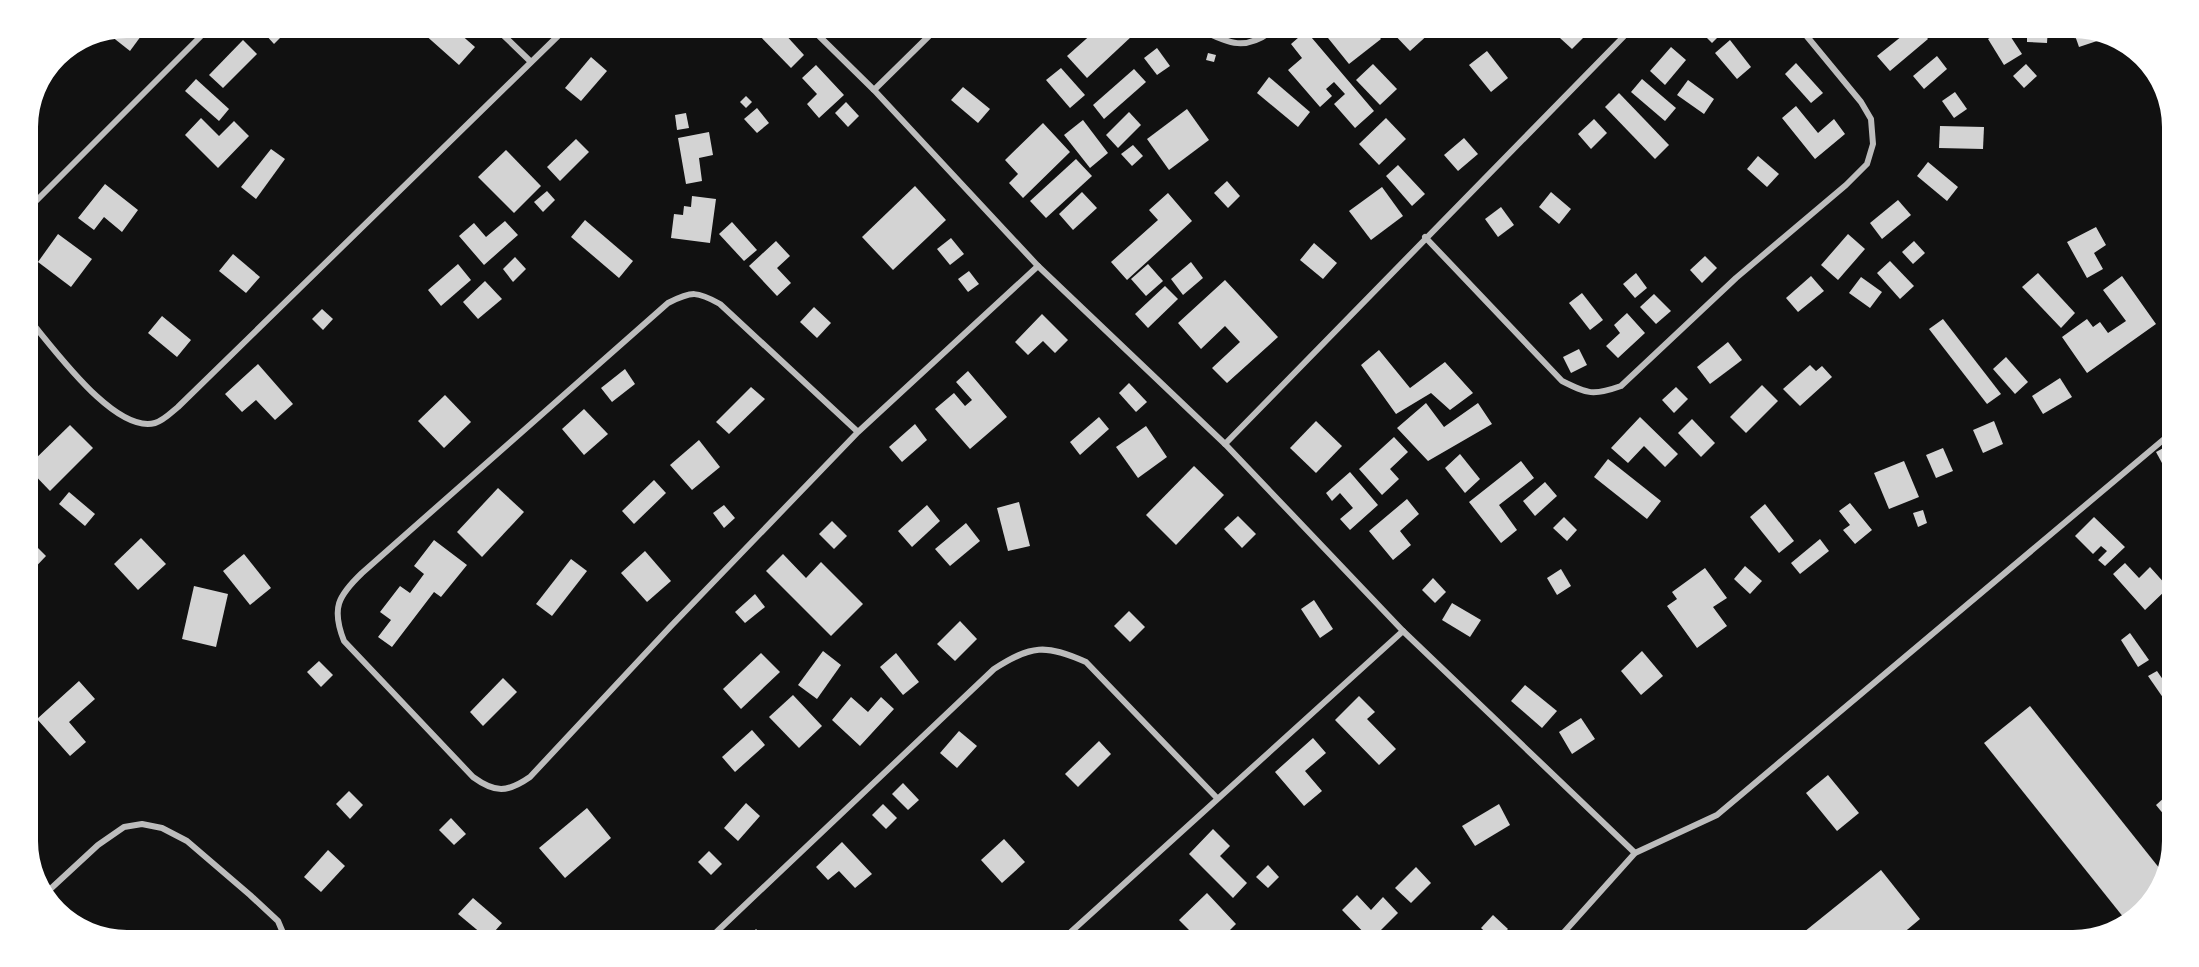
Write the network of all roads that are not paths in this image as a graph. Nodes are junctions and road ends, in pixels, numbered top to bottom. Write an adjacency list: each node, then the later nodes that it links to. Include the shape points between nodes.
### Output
1 (199, 38): 12 (street)
2 (506, 38): 10 (street)
3 (555, 38): 10 (street)
4 (821, 38): 11 (street)
5 (927, 38): 11 (street)
6 (1217, 38): 7 (street, via 1227,43)
7 (1260, 38)
8 (1621, 38): 13 (street)
9 (1808, 38): 13 (street, via 1861,102 1870,119 1873,144 1867,164 1736,278 1621,386 1598,394 1562,381)
10 (530, 61): 15 (street, via 178,407 157,423 138,424 99,401)
11 (874, 90): 14 (street)
12 (38, 199)
13 (1425, 237): 18 (street)
14 (1038, 266): 16 (street); 18 (street)
15 (38, 330)
16 (858, 432): 16 (street, via 720,304 704,295 683,296 668,303 345,590 338,608 344,640 472,777 488,788 517,786 530,777)
17 (2161, 441): 21 (street, via 1717,815)
18 (1224, 444): 19 (street)
19 (1403, 631): 20 (street); 21 (street)
20 (1217, 798): 24 (street, via 1086,662 1062,652 1038,649 1016,654 994,669); 25 (street)
21 (1635, 853): 26 (street)
22 (51, 888): 23 (street, via 98,845 124,827 142,824 162,828 187,841 278,921)
23 (282, 930)
24 (719, 930)
25 (1073, 930)
26 (1566, 930)

